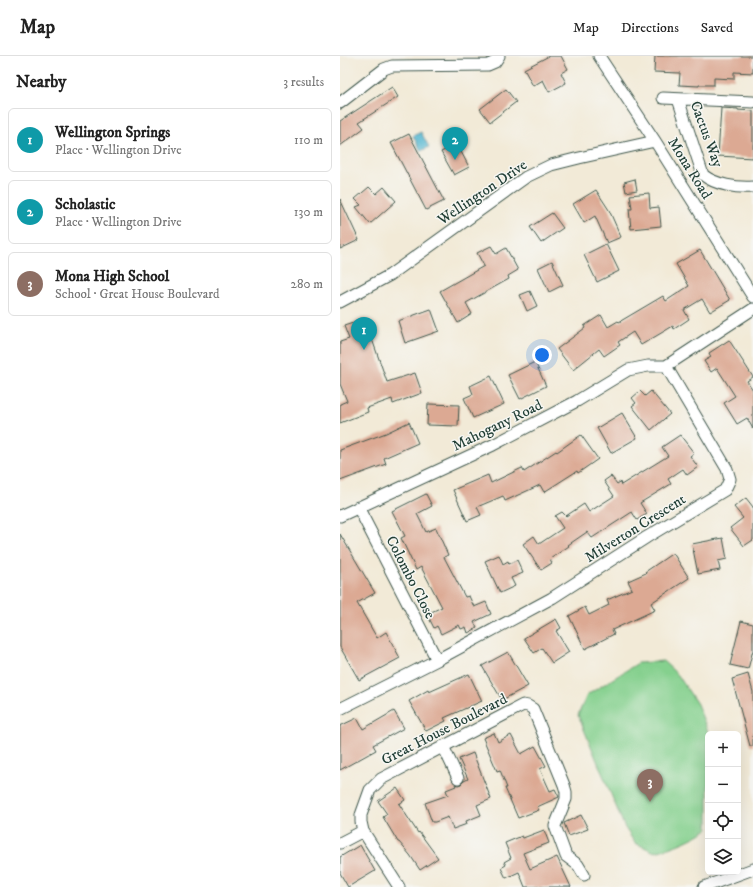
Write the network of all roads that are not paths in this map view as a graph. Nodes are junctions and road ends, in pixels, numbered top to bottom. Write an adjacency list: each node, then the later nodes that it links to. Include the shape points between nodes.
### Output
1 (499, 56): 6 (street, via 495,62 488,65 392,66 384,69)
2 (599, 56): 7 (street, Mona Road)
3 (663, 98): 4 (street)
4 (678, 99): 5 (street); 8 (street, Cactus Way, via 702,175 710,180 730,185)
5 (753, 102)
6 (340, 103)
7 (655, 141): 9 (street, Mona Road); 10 (street, Wellington Drive, via 558,164 526,177 390,275)
8 (753, 186)
9 (753, 297)
10 (340, 302)
11 (753, 309): 12 (street)
12 (666, 366): 13 (street, Mahogany Road, via 628,370 577,401 493,445); 15 (street, Milverton Crescent, via 727,469 730,479 725,490 552,598)
13 (358, 507): 14 (street, Mahogany Road); 15 (street, Colombo Close)
14 (340, 516)
15 (437, 660): 16 (street, Milverton Crescent)
16 (340, 709)
17 (443, 746): 18 (street); 19 (street, Great House Boulevard, via 380,779 370,790 361,815); 22 (street, Great House Boulevard, via 523,705 533,709 566,792 566,799 555,826 566,856 578,865)
18 (458, 778)
19 (363, 831): 20 (street); 23 (street)
20 (340, 843)
21 (753, 869): 24 (street)
22 (584, 875)
23 (399, 887)
24 (704, 887)

